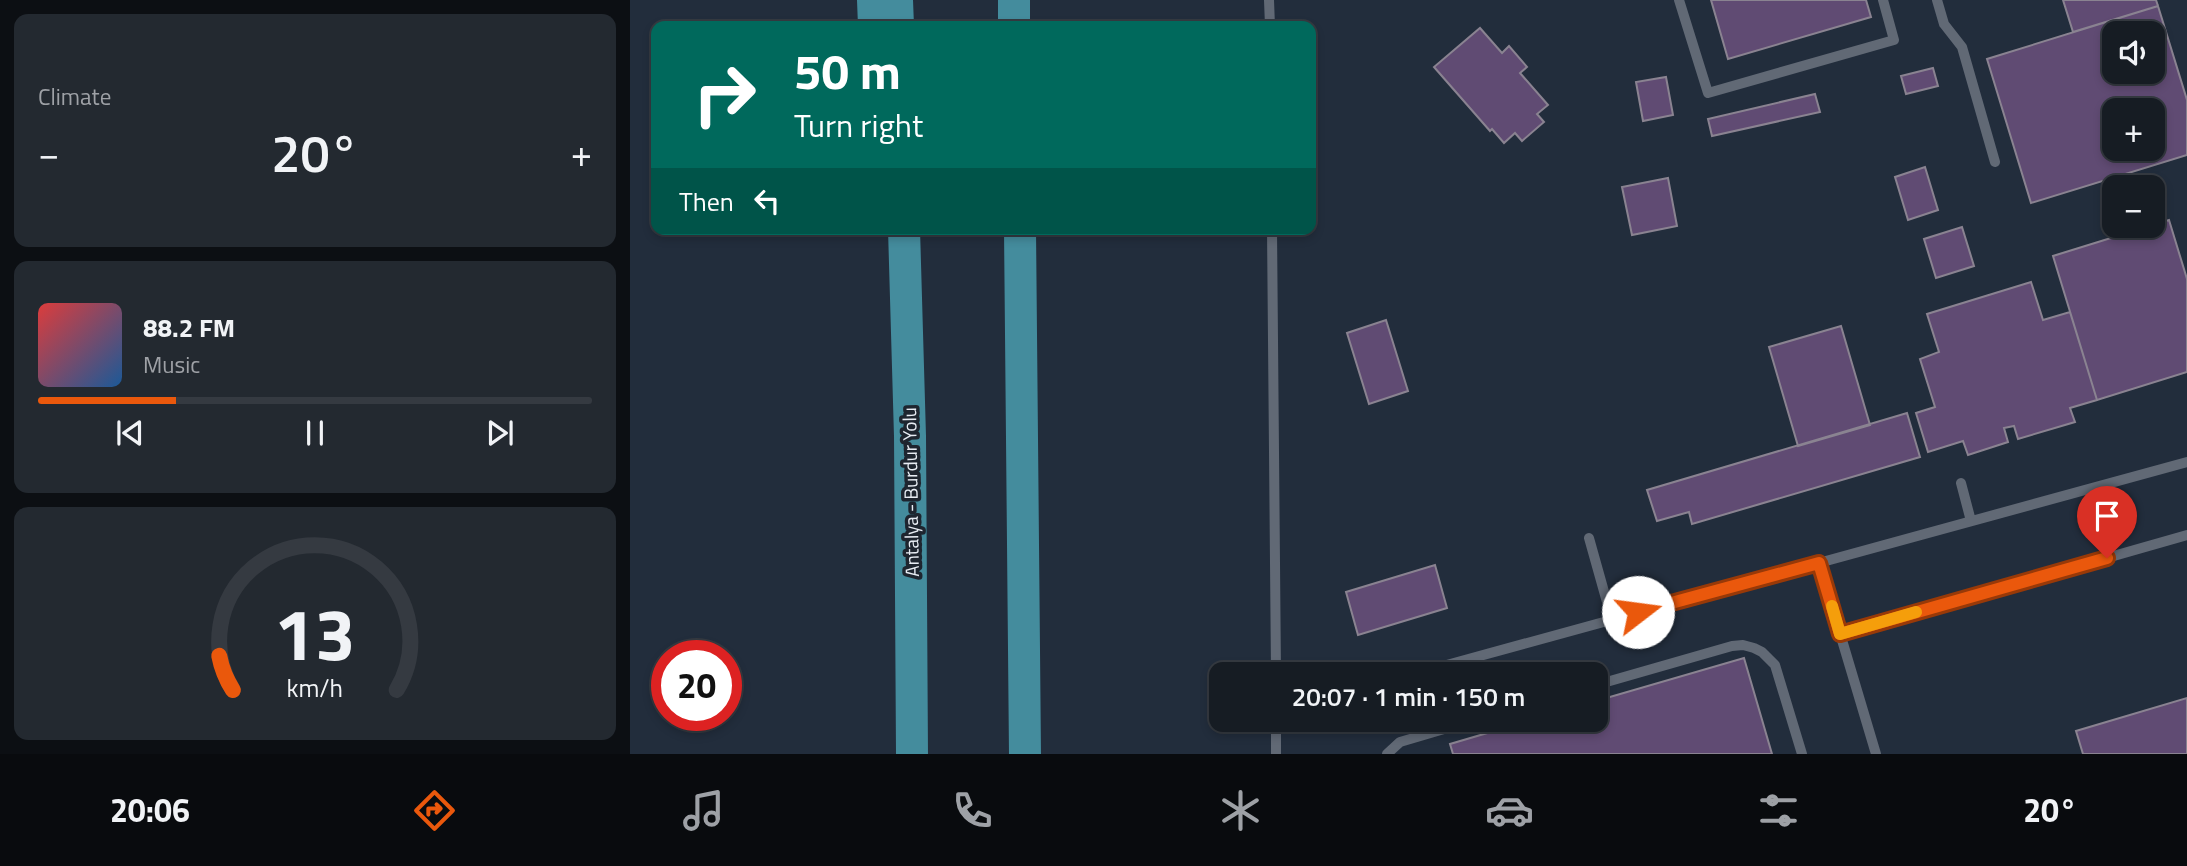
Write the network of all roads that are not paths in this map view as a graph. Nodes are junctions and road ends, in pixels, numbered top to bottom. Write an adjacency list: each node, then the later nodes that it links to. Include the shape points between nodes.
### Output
1 (873, 0): 9 (highway)
2 (897, 0): 10 (highway)
3 (1014, 0): 11 (highway)
4 (1031, 0): 12 (highway)
5 (1269, 0): 13 (lane)
6 (1679, 0): 7 (lane, via 1708,93 1894,40)
7 (1883, 0)
8 (1937, 0): 14 (lane, via 1944,24 1962,47)
9 (874, 21)
10 (898, 21)
11 (1014, 21)
12 (1030, 21)
13 (1270, 21)
14 (1995, 162)
15 (891, 235): 19 (highway)
16 (904, 235): 19 (highway, Antalya - Burdur Yolu)
17 (1022, 235): 34 (highway)
18 (1272, 235): 28 (lane)
19 (909, 402): 33 (highway, Antalya - Burdur Yolu)
20 (2187, 462): 22 (lane)
21 (1961, 483): 22 (lane)
22 (1971, 521): 25 (lane)
23 (2187, 535): 27 (lane)
24 (1589, 538): 26 (lane)
25 (1819, 563): 26 (lane); 27 (lane)
26 (1612, 620): 29 (lane)
27 (1840, 634): 38 (lane)
28 (1276, 662)
29 (1458, 662)
30 (1608, 682): 37 (lane, via 1732,646 1754,648 1775,665)
31 (1276, 732): 35 (lane)
32 (1434, 732): 36 (lane, via 1400,742)
33 (912, 754)
34 (1025, 754)
35 (1276, 754)
36 (1387, 754)
37 (1802, 754)
38 (1876, 754)

